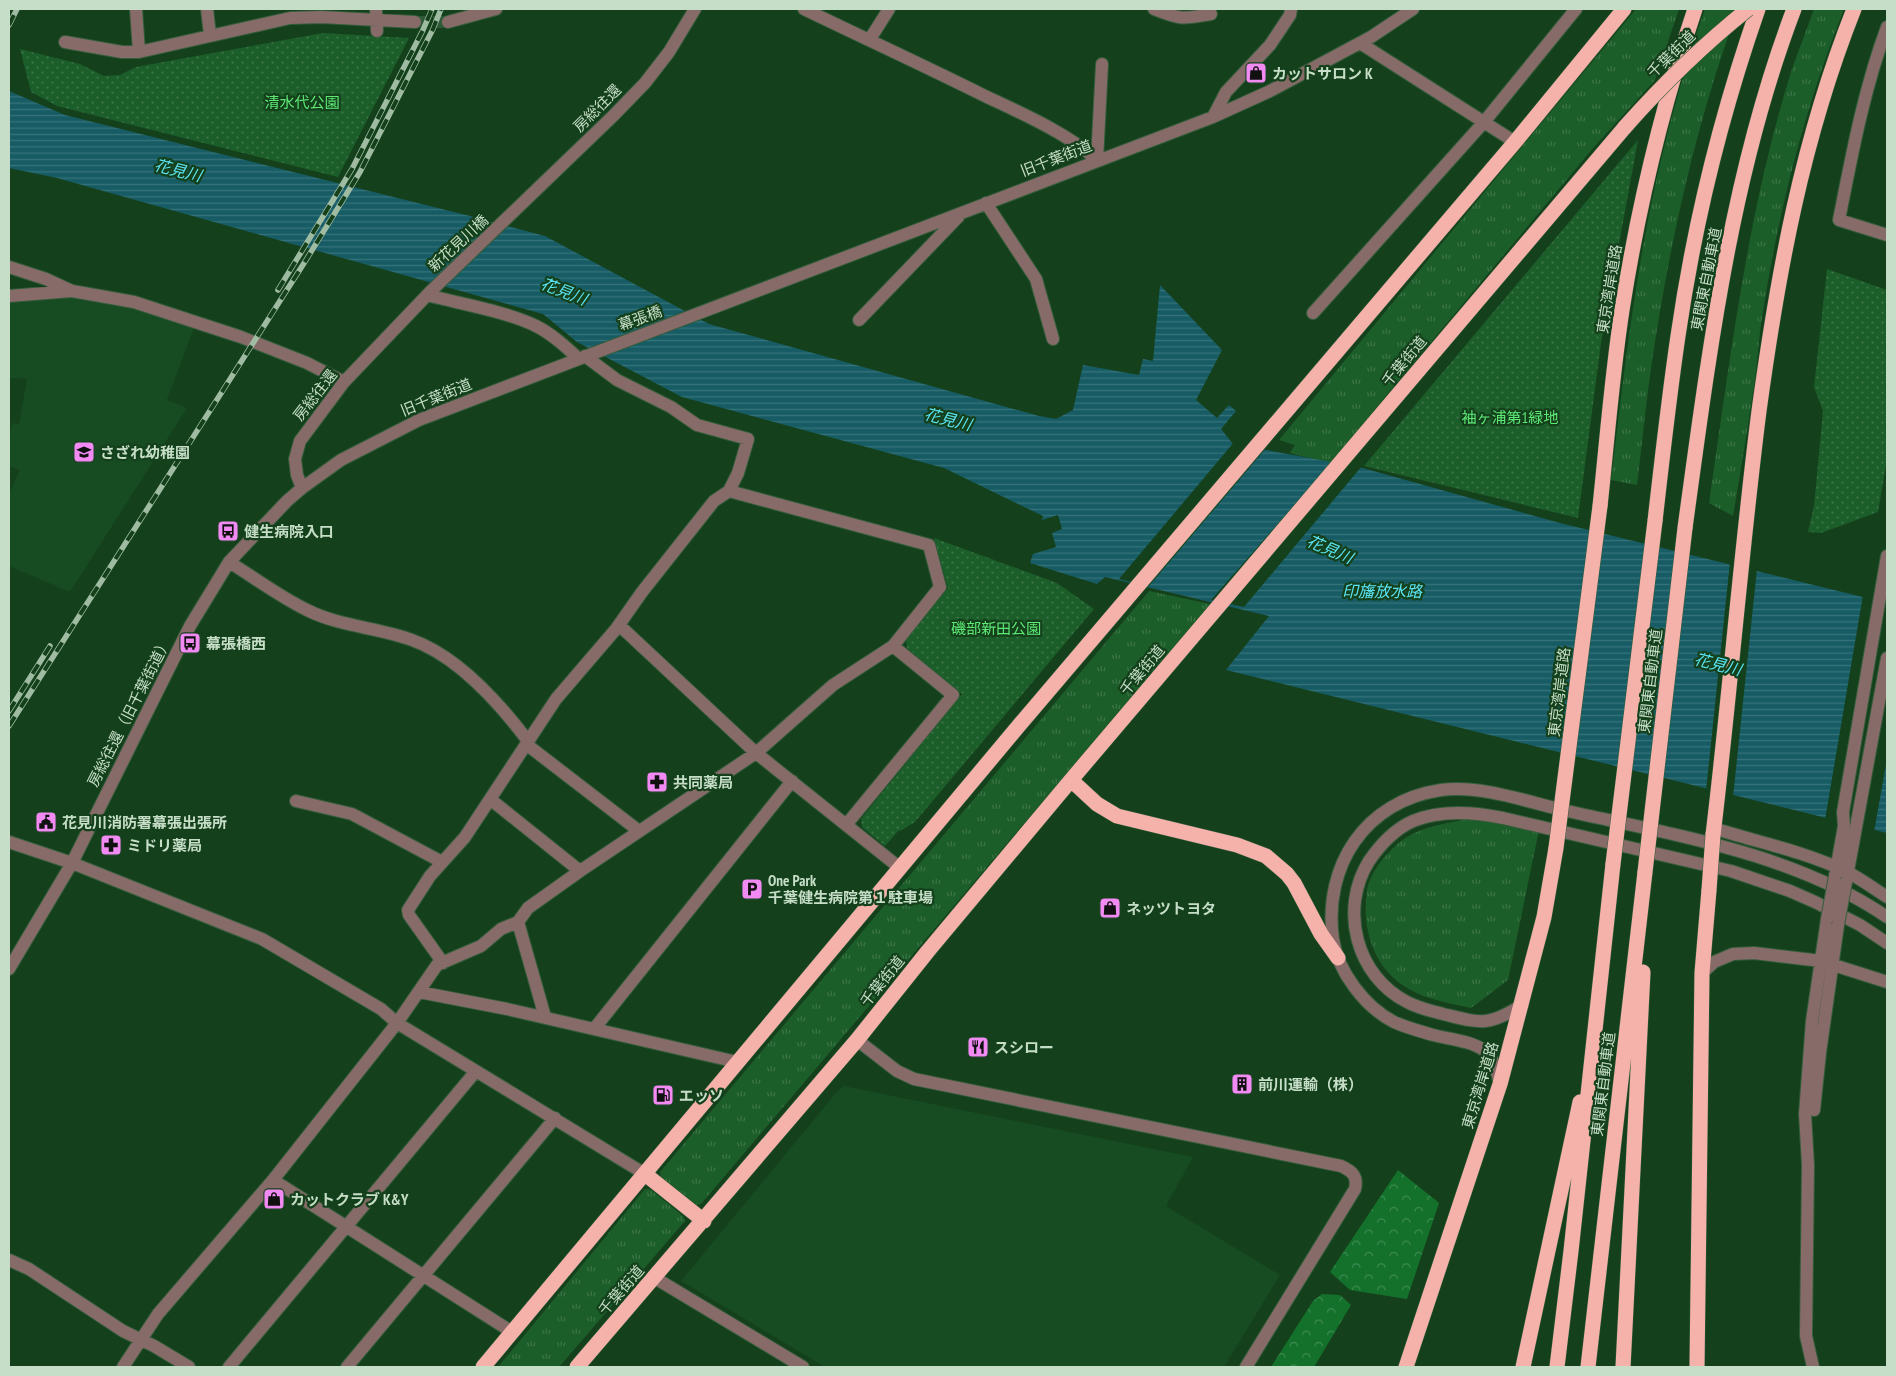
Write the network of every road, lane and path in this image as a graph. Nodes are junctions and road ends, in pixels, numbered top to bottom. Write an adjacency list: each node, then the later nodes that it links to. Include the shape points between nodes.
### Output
1 (136, 9): 27 (street)
2 (207, 9): 23 (street)
3 (496, 9): 21 (street)
4 (695, 9): 35 (street, 房総往還, via 669,52 645,83)
5 (804, 9): 24 (street)
6 (889, 9): 24 (street)
7 (1154, 9): 18 (street, via 1182,19)
8 (1291, 9): 29 (street, via 1270,46 1226,92)
9 (1413, 9): 26 (street, 旧千葉街道)
10 (1624, 9): 31 (highway)
11 (1695, 9): 82 (highway, 東京湾岸道路, bridge, via 1657,136 1622,312 1556,848 1544,917)
12 (1748, 9): 56 (highway, 千葉街道, bridge, via 1653,96)
13 (1758, 9): 89 (highway, 東関東自動車道, bridge, via 1736,73 1710,169 1678,336 1613,864)
14 (1794, 9): 73 (highway, 東関東自動車道, bridge, via 1744,174 1715,322 1685,528)
15 (1854, 9): 62 (highway, via 1823,95 1784,246 1746,515)
16 (1573, 10): 30 (street)
17 (321, 13): 19 (street); 23 (street)
18 (1211, 14)
19 (377, 20): 20 (street)
20 (416, 22)
21 (448, 22)
22 (1887, 27): 36 (street, via 1864,97 1838,220)
23 (210, 35): 27 (street)
24 (870, 40): 32 (street, via 1020,113 1088,152)
25 (65, 42): 27 (street)
26 (1360, 43): 29 (street, 旧千葉街道); 30 (street)
27 (139, 52)
28 (1102, 64): 32 (street)
29 (1213, 117): 32 (street, 旧千葉街道)
30 (1484, 122): 31 (street); 41 (street)
31 (1515, 142): 67 (highway)
32 (1096, 160): 33 (street, 旧千葉街道)
33 (986, 203): 34 (street, 旧千葉街道); 44 (street, via 1036,279)
34 (962, 212): 42 (street, 旧千葉街道); 43 (street)
35 (508, 219): 39 (street, 新花見川橋)
36 (1887, 235)
37 (9, 267): 38 (street)
38 (72, 291): 40 (street); 46 (street, via 134,302 232,334 307,362)
39 (429, 293): 45 (street, via 537,326); 46 (street, 房総往還)
40 (9, 296)
41 (1313, 313)
42 (699, 314): 45 (street, 幕張橋)
43 (859, 320)
44 (1053, 339)
45 (585, 356): 47 (street, 旧千葉街道, via 392,432 341,460); 48 (street, via 617,380 671,407 697,425 748,439)
46 (344, 382): 47 (street, 房総往還, via 300,440 295,459)
47 (302, 488): 50 (street, 房総往還（旧千葉街道）)
48 (729, 491): 51 (street, via 714,500); 52 (street, via 929,545 940,587)
49 (1887, 556): 61 (street, via 1843,812)
50 (229, 562): 54 (street, via 306,610 340,624 413,640 442,656 485,689); 66 (street, 房総往還（旧千葉街道）, via 190,626)
51 (619, 625): 54 (street, via 556,699); 55 (street)
52 (893, 646): 55 (street, via 833,685); 60 (street, via 953,695)
53 (1887, 658): 61 (street)
54 (527, 742): 58 (street); 63 (street)
55 (756, 753): 57 (street); 63 (street)
56 (1071, 780): 75 (highway, via 1117,816 1237,845 1266,856 1294,883 1321,934); 86 (highway, 千葉街道)
57 (792, 781): 60 (street); 85 (street)
58 (490, 799): 65 (street, via 465,837); 68 (street)
59 (296, 801): 65 (street, via 352,814)
60 (846, 825): 67 (street)
61 (1850, 827): 69 (street)
62 (1713, 828): 69 (street, via 1764,842); 79 (highway, bridge)
63 (639, 831): 68 (street)
64 (9, 842): 66 (street)
65 (442, 862): 77 (street, via 408,910 408,915)
66 (72, 863): 78 (street, 房総往還（旧千葉街道）); 84 (street, via 262,939 381,1009)
67 (900, 868): 87 (highway)
68 (580, 871): 72 (street, via 528,908)
69 (1841, 874): 70 (street); 76 (street, bridge)
70 (1887, 898)
71 (1887, 917): 75 (street, via 1826,882 1740,852 1501,795 1444,790 1415,797 1390,808 1352,845 1339,871 1332,899)
72 (518, 922): 77 (street, via 501,929 482,946); 83 (street)
73 (1640, 923): 112 (highway, 東関東自動車道); 113 (highway, via 1644,958)
74 (1887, 943): 82 (street, via 1815,902 1731,871 1503,818 1478,813 1442,814 1413,822 1389,837 1365,867 1354,899 1357,940 1374,974 1406,1002 1469,1020 1490,1021)
75 (1338, 958): 90 (street, via 1356,989 1387,1017 1409,1028 1484,1050 1494,1065)
76 (1826, 962): 79 (street, via 1754,952 1733,954 1714,962); 80 (street); 115 (street, via 1808,1165 1806,1336)
77 (443, 963): 81 (street, via 437,965)
78 (9, 968)
79 (1702, 973): 114 (highway)
80 (1887, 982)
81 (419, 992): 83 (street); 84 (street)
82 (1522, 1005): 90 (highway, 東京湾岸道路)
83 (545, 1017): 85 (street)
84 (397, 1023): 88 (street); 93 (street)
85 (594, 1029): 87 (street)
86 (857, 1040): 94 (highway, 千葉街道); 108 (street, via 914,1080 1341,1166 1355,1175 1355,1189)
87 (738, 1062): 92 (highway)
88 (476, 1071): 91 (street); 95 (street)
89 (1591, 1073): 110 (highway, via 1581,1096); 111 (highway, 東関東自動車道)
90 (1500, 1084): 109 (highway, 東京湾岸道路)
91 (555, 1118): 92 (street); 97 (street)
92 (645, 1174): 94 (highway); 99 (highway)
93 (273, 1180): 95 (street); 100 (street)
94 (704, 1220): 98 (highway, 千葉街道)
95 (348, 1228): 97 (street); 103 (street)
96 (9, 1260): 100 (street, via 29,1269)
97 (423, 1276): 99 (street); 104 (street)
98 (655, 1278): 106 (highway, 千葉街道); 107 (street)
99 (512, 1332): 105 (highway)
100 (140, 1339): 101 (street); 102 (street)
101 (123, 1367)
102 (190, 1367)
103 (229, 1367)
104 (347, 1367)
105 (483, 1367)
106 (577, 1367)
107 (803, 1367)
108 (1246, 1367)
109 (1406, 1367)
110 (1523, 1367)
111 (1556, 1367)
112 (1588, 1367)
113 (1623, 1367)
114 (1697, 1367)
115 (1813, 1367)

